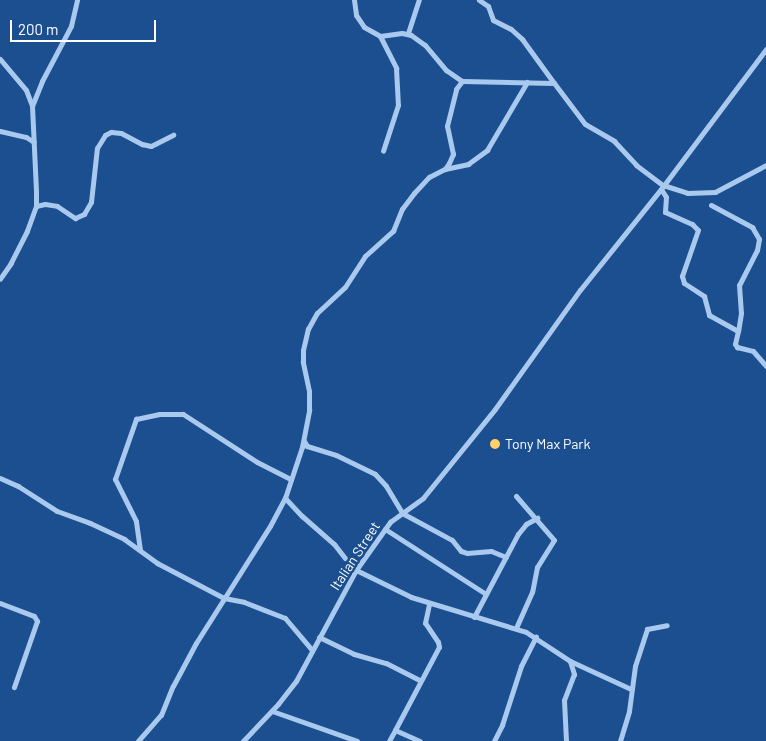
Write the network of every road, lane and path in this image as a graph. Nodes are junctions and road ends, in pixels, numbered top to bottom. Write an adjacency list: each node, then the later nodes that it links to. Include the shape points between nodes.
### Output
1 (78, 0): 12 (street, via 71,26)
2 (354, 0): 6 (street, via 358,21)
3 (419, 0): 5 (street)
4 (479, 0): 11 (street, via 488,6 493,20 511,29 526,44)
5 (408, 33): 6 (street); 9 (street)
6 (380, 36): 16 (street, via 396,68 398,105)
7 (766, 49): 19 (street, Italian Street)
8 (0, 58): 12 (street, via 26,90)
9 (462, 81): 10 (street); 18 (street, via 456,89 449,119 448,136 453,154)
10 (527, 82): 11 (street); 18 (street, via 493,143 479,158)
11 (554, 83): 19 (street, via 585,124 614,141 636,166)
12 (32, 106): 15 (street)
13 (0, 131): 15 (street)
14 (173, 135): 21 (street, via 151,146 121,133 105,135 97,148 91,202 80,218 57,206)
15 (34, 142): 21 (street)
16 (383, 151)
17 (766, 166): 19 (street, via 715,192 687,193)
18 (445, 169): 25 (street, via 428,177 414,193 402,209 394,231 366,256 308,328 303,350 309,410)
19 (662, 187): 23 (street, via 666,197 665,212 698,230 682,276 684,283 704,296 709,315); 30 (street, Italian Street, via 567,308 495,409 423,498)
20 (711, 205): 23 (street, via 752,227 759,239 757,250 739,285 741,313)
21 (36, 206): 22 (street, via 17,253)
22 (1, 276)
23 (738, 331): 24 (street, via 736,346 752,350)
24 (766, 366)
25 (304, 441): 27 (street); 30 (street, via 307,446 336,455 375,474)
26 (0, 478): 33 (street, via 24,489 57,512 103,529 131,542)
27 (291, 479): 29 (street); 33 (street, via 257,462 183,414 159,414 136,419 115,479 136,520)
28 (516, 496): 31 (street)
29 (285, 498): 35 (street); 38 (street)
30 (402, 513): 32 (street, Italian Street); 34 (street, via 452,540 463,553 491,551)
31 (537, 518): 34 (street, via 526,524); 43 (street, via 554,540 538,567 532,592)
32 (385, 529): 36 (street, Italian Street); 37 (street)
33 (140, 550): 38 (street, via 157,563)
34 (506, 557): 37 (street)
35 (345, 558)
36 (356, 570): 40 (street); 44 (street, Italian Street)
37 (486, 594): 41 (street)
38 (224, 598): 46 (street, via 285,618); 53 (street, via 173,686 161,714)
39 (0, 603): 49 (street, via 34,616 37,621)
40 (429, 604): 41 (street); 48 (street, via 425,623 439,645 431,665)
41 (474, 617): 43 (street)
42 (667, 625): 50 (street, via 646,630)
43 (516, 628): 45 (street)
44 (319, 637): 46 (street, Italian Street); 48 (street)
45 (536, 638): 47 (street); 58 (street, via 521,666)
46 (312, 650): 51 (street, Italian Street, via 296,681)
47 (570, 661): 50 (street); 59 (street, via 574,674 564,700)
48 (420, 680): 52 (street)
49 (14, 687)
50 (631, 689): 60 (street)
51 (272, 711): 54 (street, Italian Street); 55 (street)
52 (395, 730): 56 (street); 57 (street)
53 (138, 741)
54 (243, 741)
55 (357, 741)
56 (389, 741)
57 (420, 741)
58 (494, 741)
59 (566, 741)
60 (620, 741)

